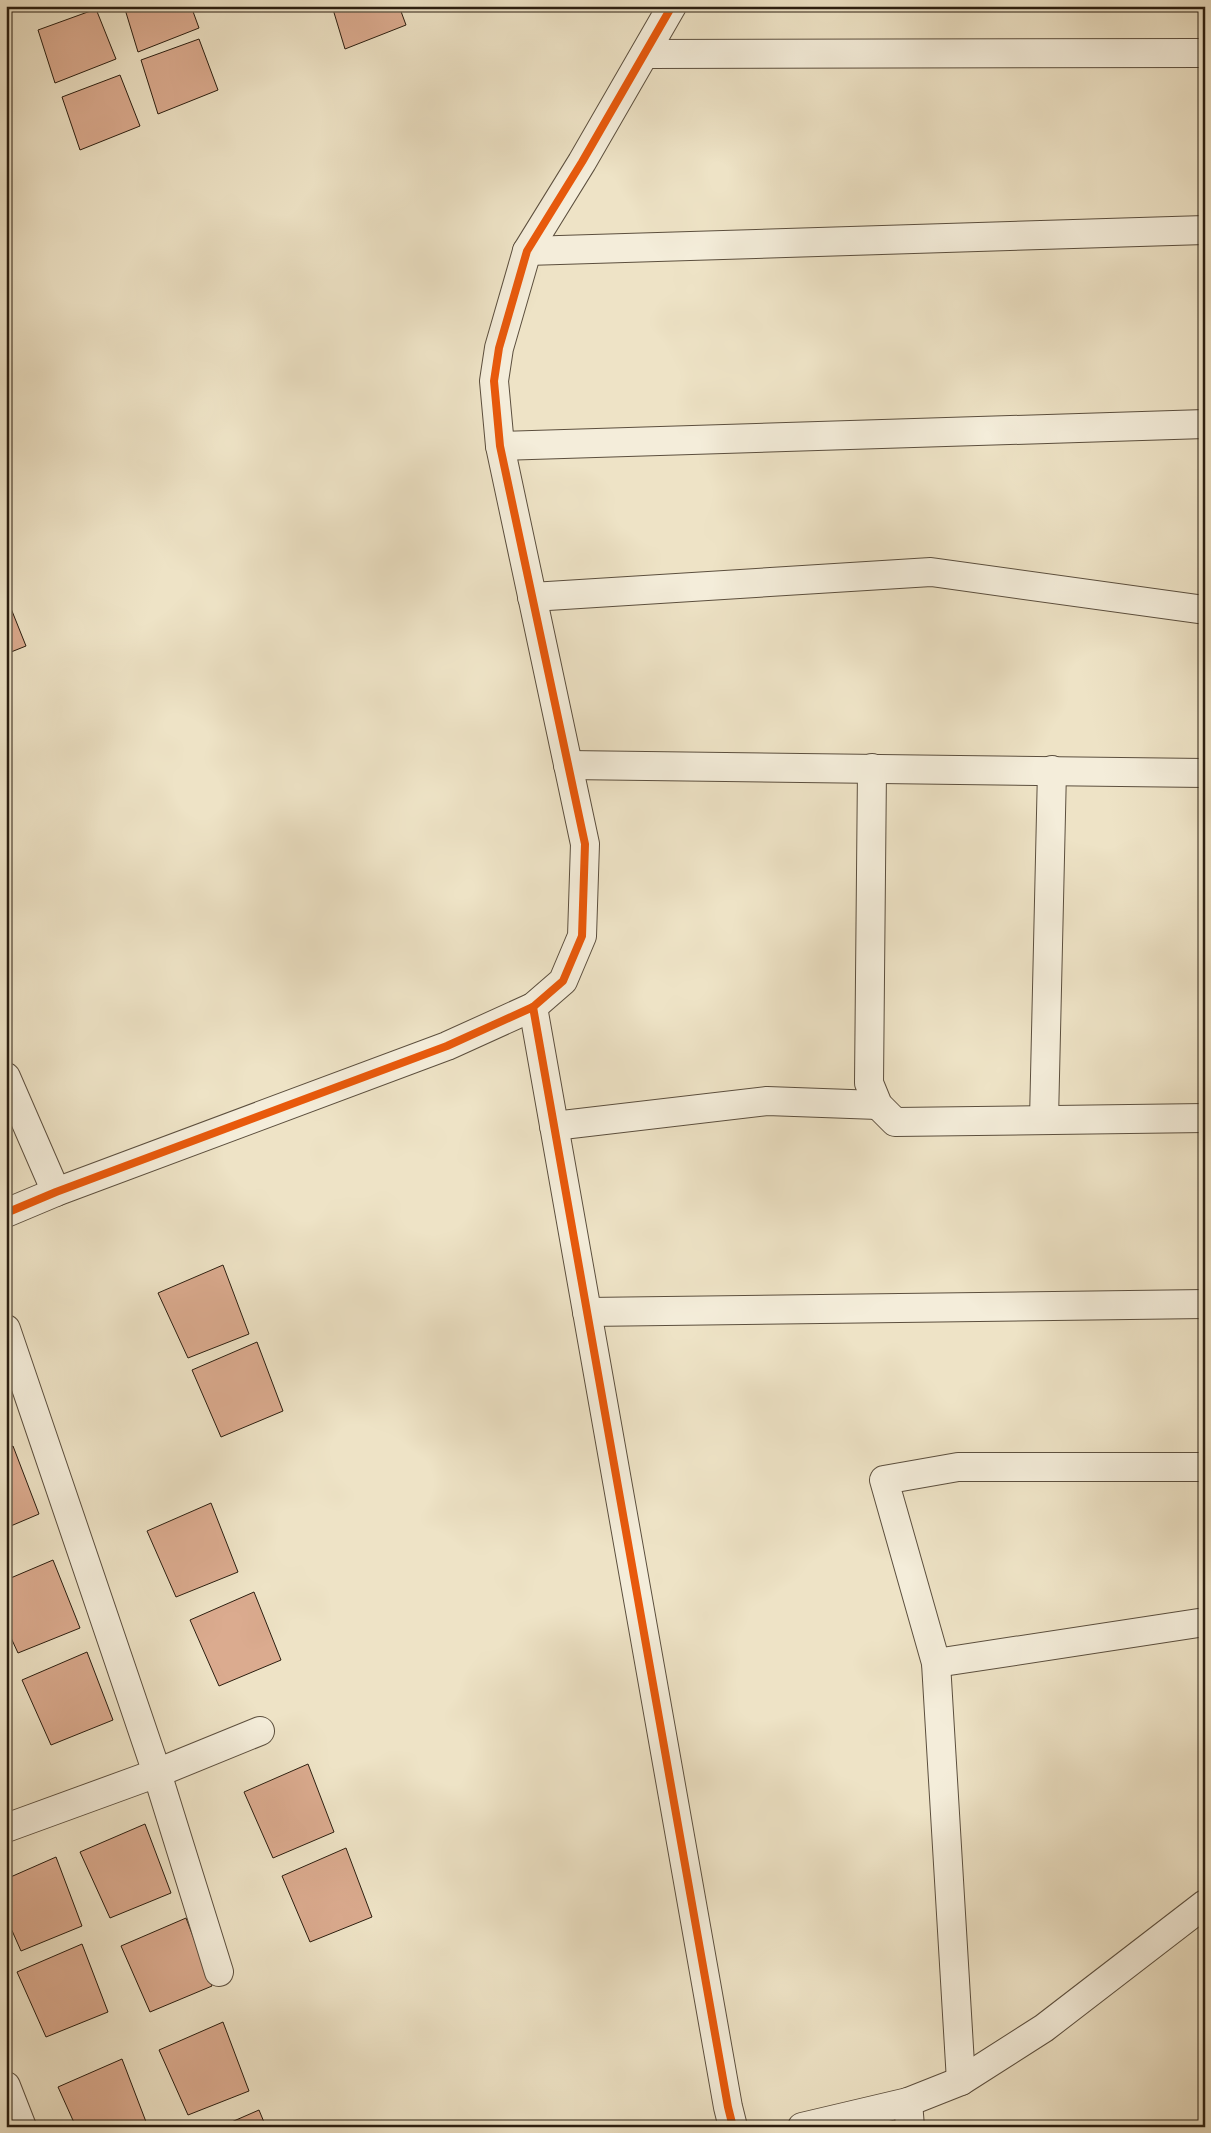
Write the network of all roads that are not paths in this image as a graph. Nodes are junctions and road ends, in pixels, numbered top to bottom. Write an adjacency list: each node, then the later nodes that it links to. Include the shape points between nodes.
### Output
1 (672, 6): 3 (street)
2 (1205, 53): 3 (street)
3 (645, 54): 5 (street)
4 (1205, 230): 5 (street)
5 (527, 250): 7 (street, via 499,348 494,380)
6 (1205, 424): 7 (street)
7 (500, 446): 8 (street)
8 (532, 596): 9 (street, via 931,572); 10 (street)
9 (1205, 610)
10 (568, 765): 11 (street); 14 (street, via 585,844 582,936 563,982)
11 (872, 768): 12 (street); 16 (street, via 869,1083)
12 (1052, 770): 13 (street); 18 (street)
13 (1205, 773)
14 (533, 1007): 19 (street); 20 (street, via 447,1046)
15 (6, 1077): 20 (street)
16 (878, 1106): 18 (street, via 895,1122); 19 (street, via 767,1101)
17 (1205, 1118): 18 (street)
18 (1044, 1120)
19 (554, 1126): 23 (street)
20 (56, 1192): 21 (street)
21 (6, 1213)
22 (1205, 1304): 23 (street)
23 (586, 1312): 37 (street)
24 (6, 1329): 29 (street)
25 (1205, 1466): 27 (street, via 958,1467 884,1480)
26 (1205, 1622): 27 (street)
27 (936, 1663): 33 (street)
28 (260, 1732): 29 (street)
29 (157, 1773): 30 (street); 32 (street)
30 (6, 1828)
31 (1205, 1904): 33 (street, via 1044,2028)
32 (219, 1972)
33 (961, 2081): 35 (street)
34 (6, 2086): 36 (street)
35 (909, 2114): 38 (street)
36 (22, 2127)
37 (733, 2127)
38 (802, 2127)

